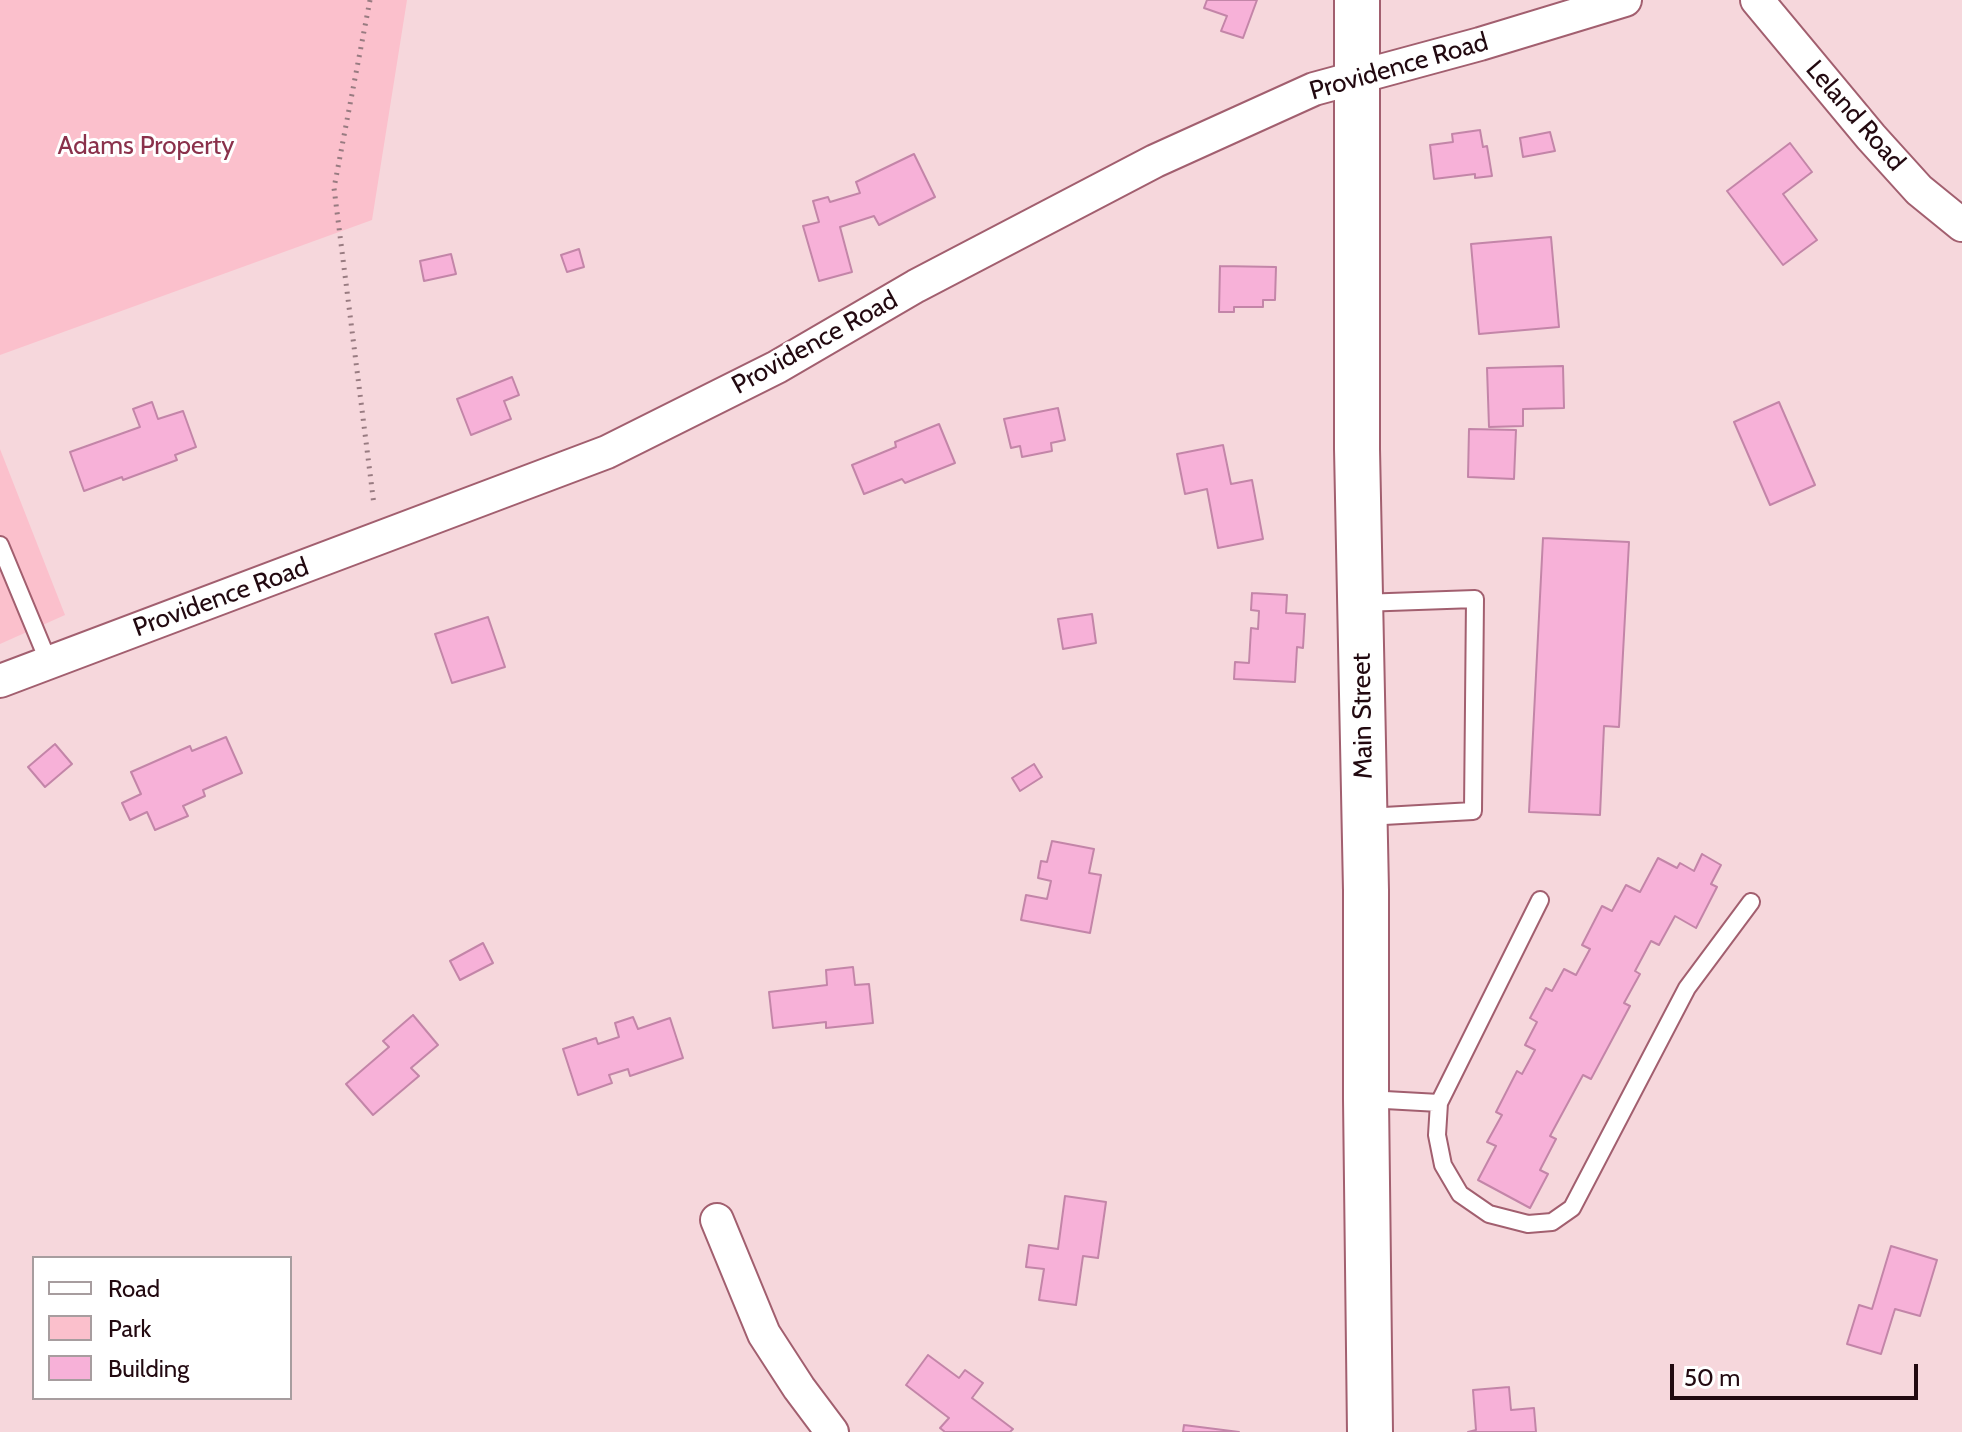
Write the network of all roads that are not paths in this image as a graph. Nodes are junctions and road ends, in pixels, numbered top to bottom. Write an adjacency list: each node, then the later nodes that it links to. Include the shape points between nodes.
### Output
1 (1357, 0): 4 (main road, Main Street)
2 (1625, 0): 4 (street, Providence Road)
3 (1757, 0): 5 (street, Leland Road, via 1919,190)
4 (1356, 77): 7 (main road, Main Street); 8 (street, Providence Road, via 1314,89 1155,161 916,286 777,367 607,452)
5 (1962, 225)
6 (0, 545): 8 (lane)
7 (1360, 603): 10 (main road, Main Street); 10 (lane, via 1475,599 1473,811)
8 (49, 663): 9 (street, Providence Road)
9 (0, 681)
10 (1365, 817): 13 (main road, Main Street)
11 (1540, 900): 14 (lane)
12 (1751, 902): 14 (lane, via 1687,988 1572,1208 1552,1222 1528,1224 1489,1214 1460,1194 1443,1165 1437,1135)
13 (1366, 1099): 14 (lane); 17 (main road, Main Street)
14 (1439, 1103)
15 (717, 1220): 16 (street, via 764,1334)
16 (832, 1432)
17 (1370, 1432)

